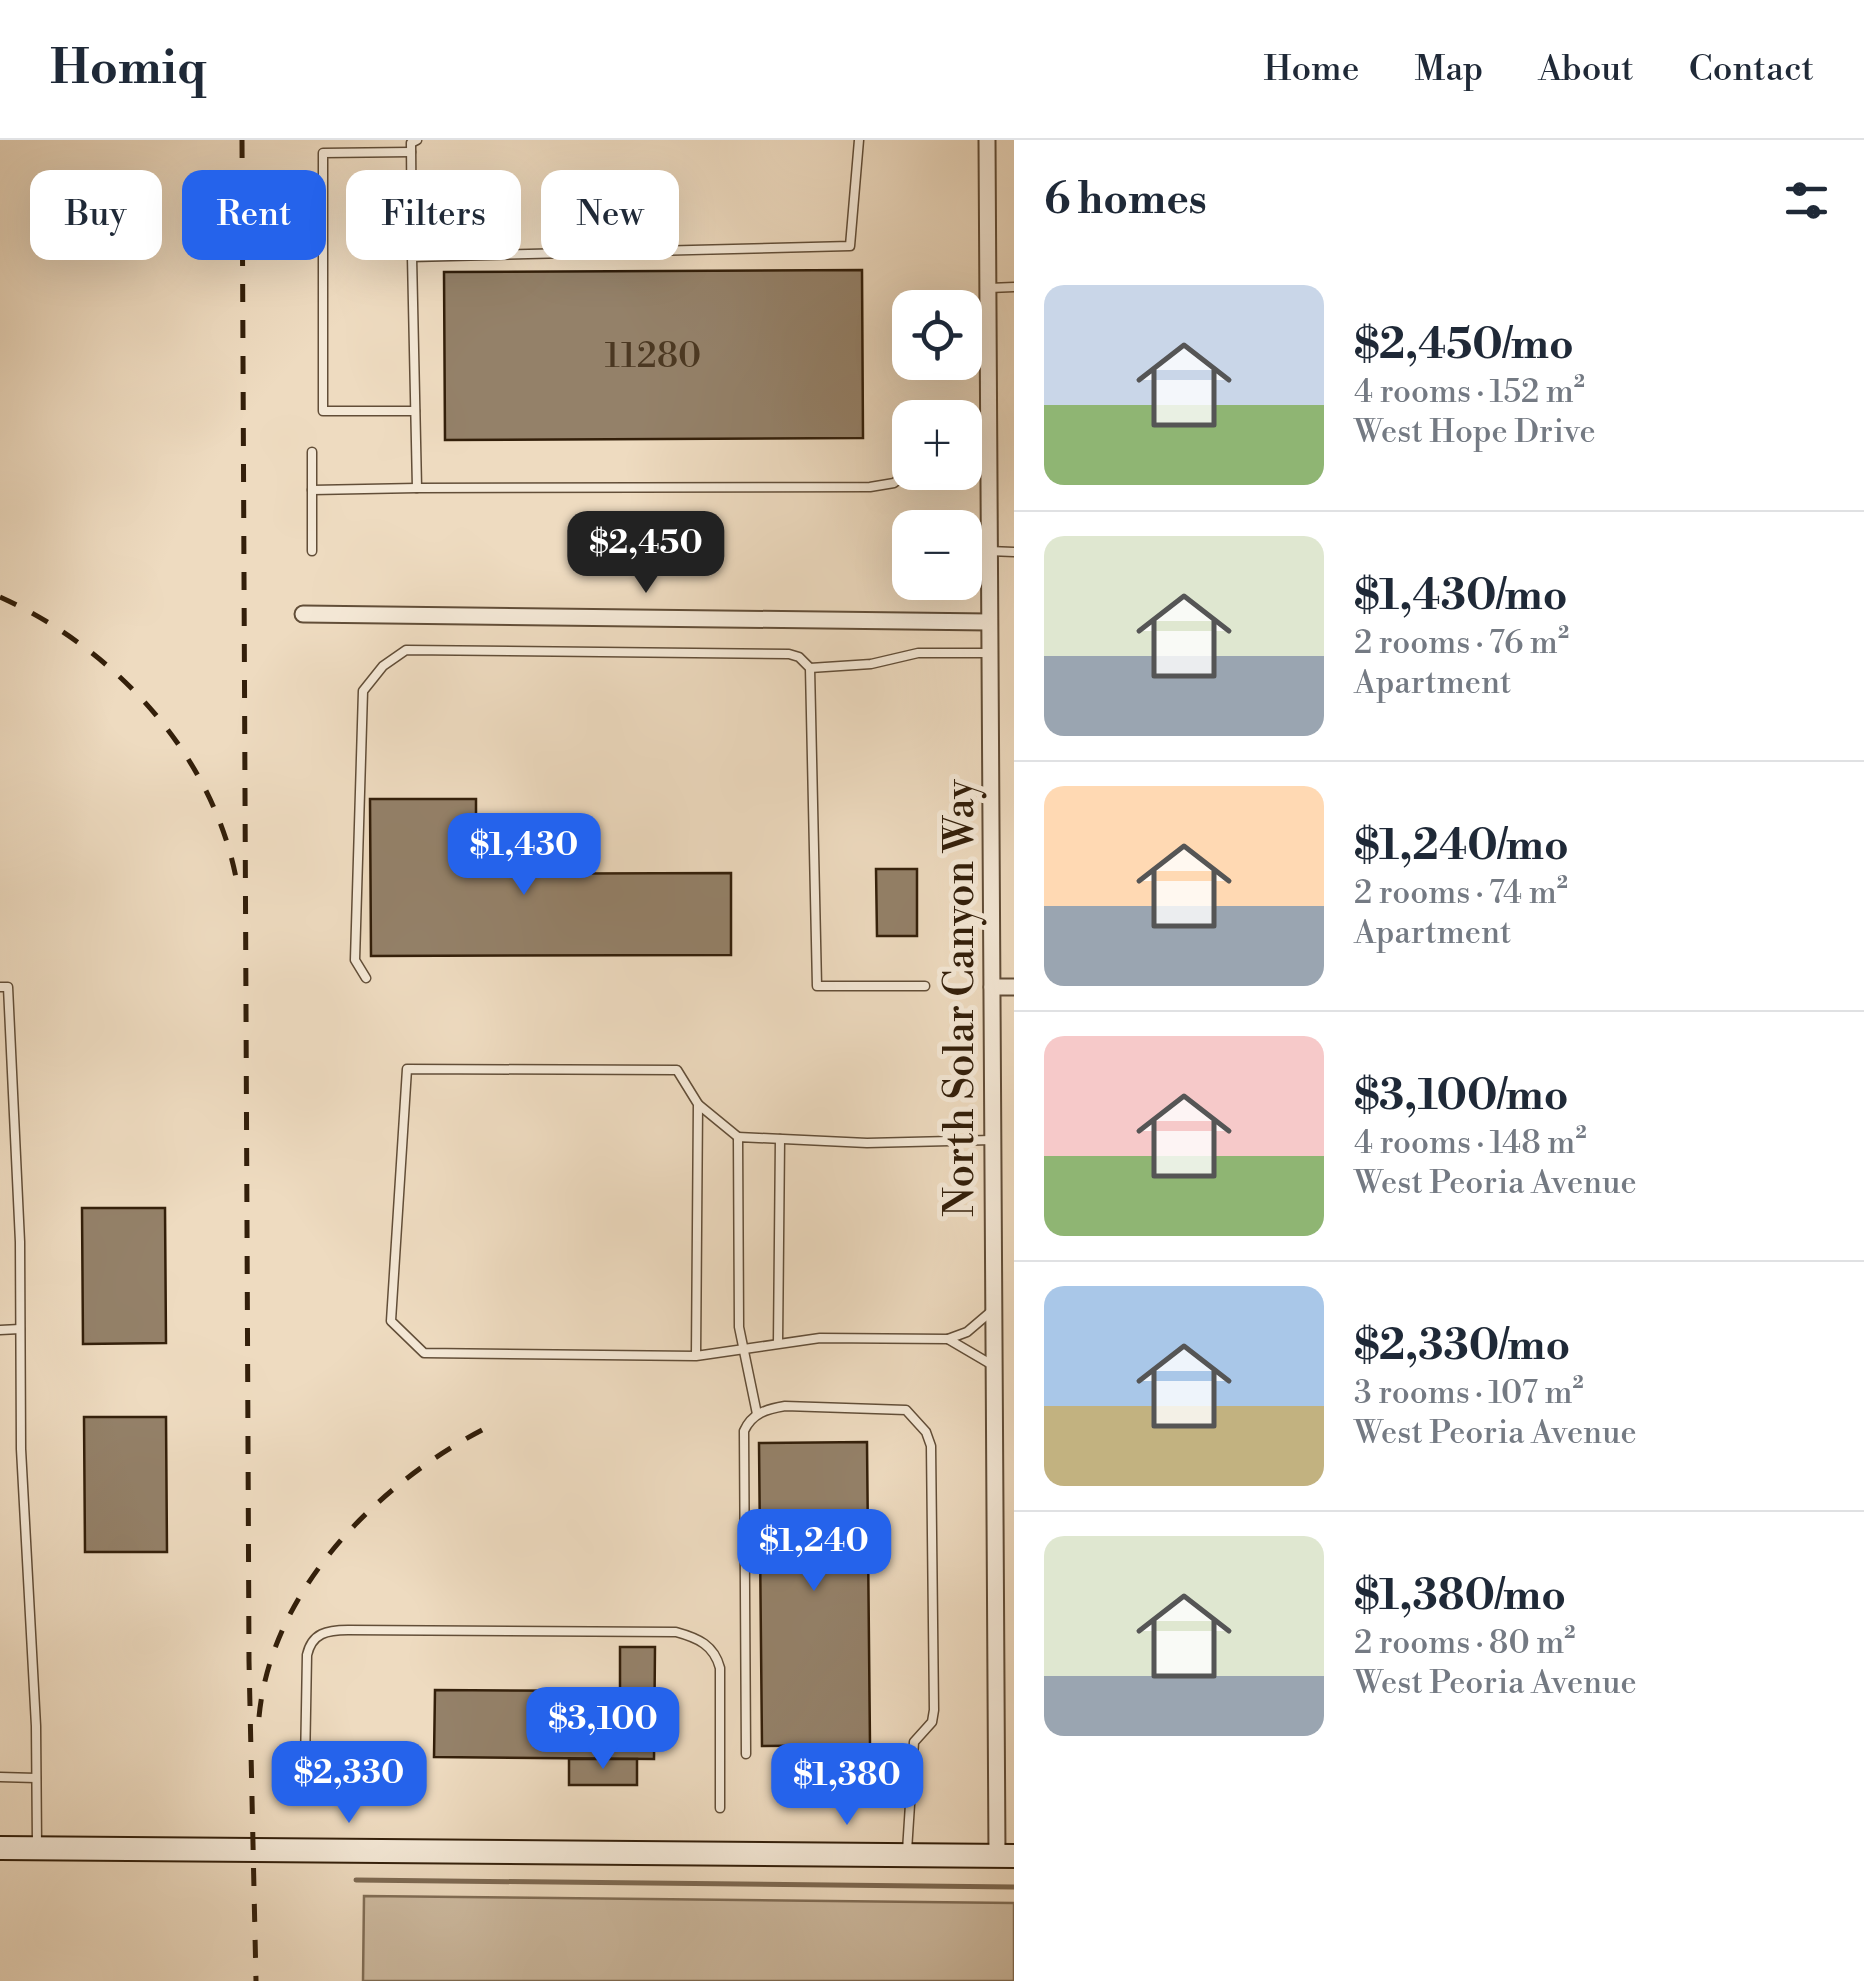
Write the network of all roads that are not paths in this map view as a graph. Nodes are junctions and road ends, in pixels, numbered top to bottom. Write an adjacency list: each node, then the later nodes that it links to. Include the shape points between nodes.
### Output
1 (418, 140): 4 (lane, via 410,143)
2 (859, 140): 6 (lane, via 850,246)
3 (986, 140): 9 (street, North Solar Canyon Way)
4 (411, 152): 5 (lane); 10 (lane, via 323,152 323,410)
5 (411, 170)
6 (521, 254)
7 (412, 260): 10 (lane)
8 (1014, 287): 9 (lane)
9 (987, 288): 12 (street, North Solar Canyon Way)
10 (415, 411): 15 (lane)
11 (982, 450): 12 (lane)
12 (988, 450): 18 (street, North Solar Canyon Way)
13 (312, 452): 16 (lane)
14 (892, 482): 15 (lane)
15 (417, 488): 16 (lane)
16 (312, 490): 17 (lane)
17 (312, 552)
18 (989, 552): 19 (lane); 21 (street, North Solar Canyon Way)
19 (1014, 552)
20 (303, 614): 21 (street)
21 (989, 622): 22 (street, North Solar Canyon Way)
22 (989, 653): 23 (lane, via 918,653); 27 (street, North Solar Canyon Way)
23 (810, 668): 24 (lane, via 789,654 406,650 394,657 363,691 355,960); 25 (lane, via 818,986)
24 (366, 978)
25 (925, 986)
26 (0, 987): 34 (lane, via 8,987)
27 (992, 987): 28 (street); 32 (street, North Solar Canyon Way)
28 (1014, 987)
29 (698, 1104): 30 (lane); 39 (lane); 39 (lane, via 676,1070 406,1068 390,1320 424,1353)
30 (738, 1138): 31 (lane); 38 (lane)
31 (780, 1139): 32 (lane); 37 (lane)
32 (992, 1140): 33 (street, North Solar Canyon Way)
33 (994, 1309): 36 (lane); 40 (street, North Solar Canyon Way)
34 (20, 1329): 35 (lane); 45 (lane)
35 (0, 1330)
36 (948, 1339): 37 (lane); 40 (lane)
37 (778, 1343): 38 (lane)
38 (743, 1346): 39 (lane); 41 (lane)
39 (696, 1356)
40 (994, 1366): 50 (street, North Solar Canyon Way)
41 (757, 1414): 42 (lane, via 744,1430); 49 (lane, via 785,1406 902,1408 916,1418 931,1446 934,1710 914,1742)
42 (746, 1754)
43 (306, 1765): 46 (lane, via 307,1655 318,1635 348,1630 694,1636 717,1654 720,1668)
44 (0, 1777): 45 (lane)
45 (36, 1778): 48 (lane)
46 (720, 1808)
47 (0, 1848): 48 (main road)
48 (37, 1849): 49 (main road)
49 (906, 1855): 50 (main road)
50 (1006, 1856)

